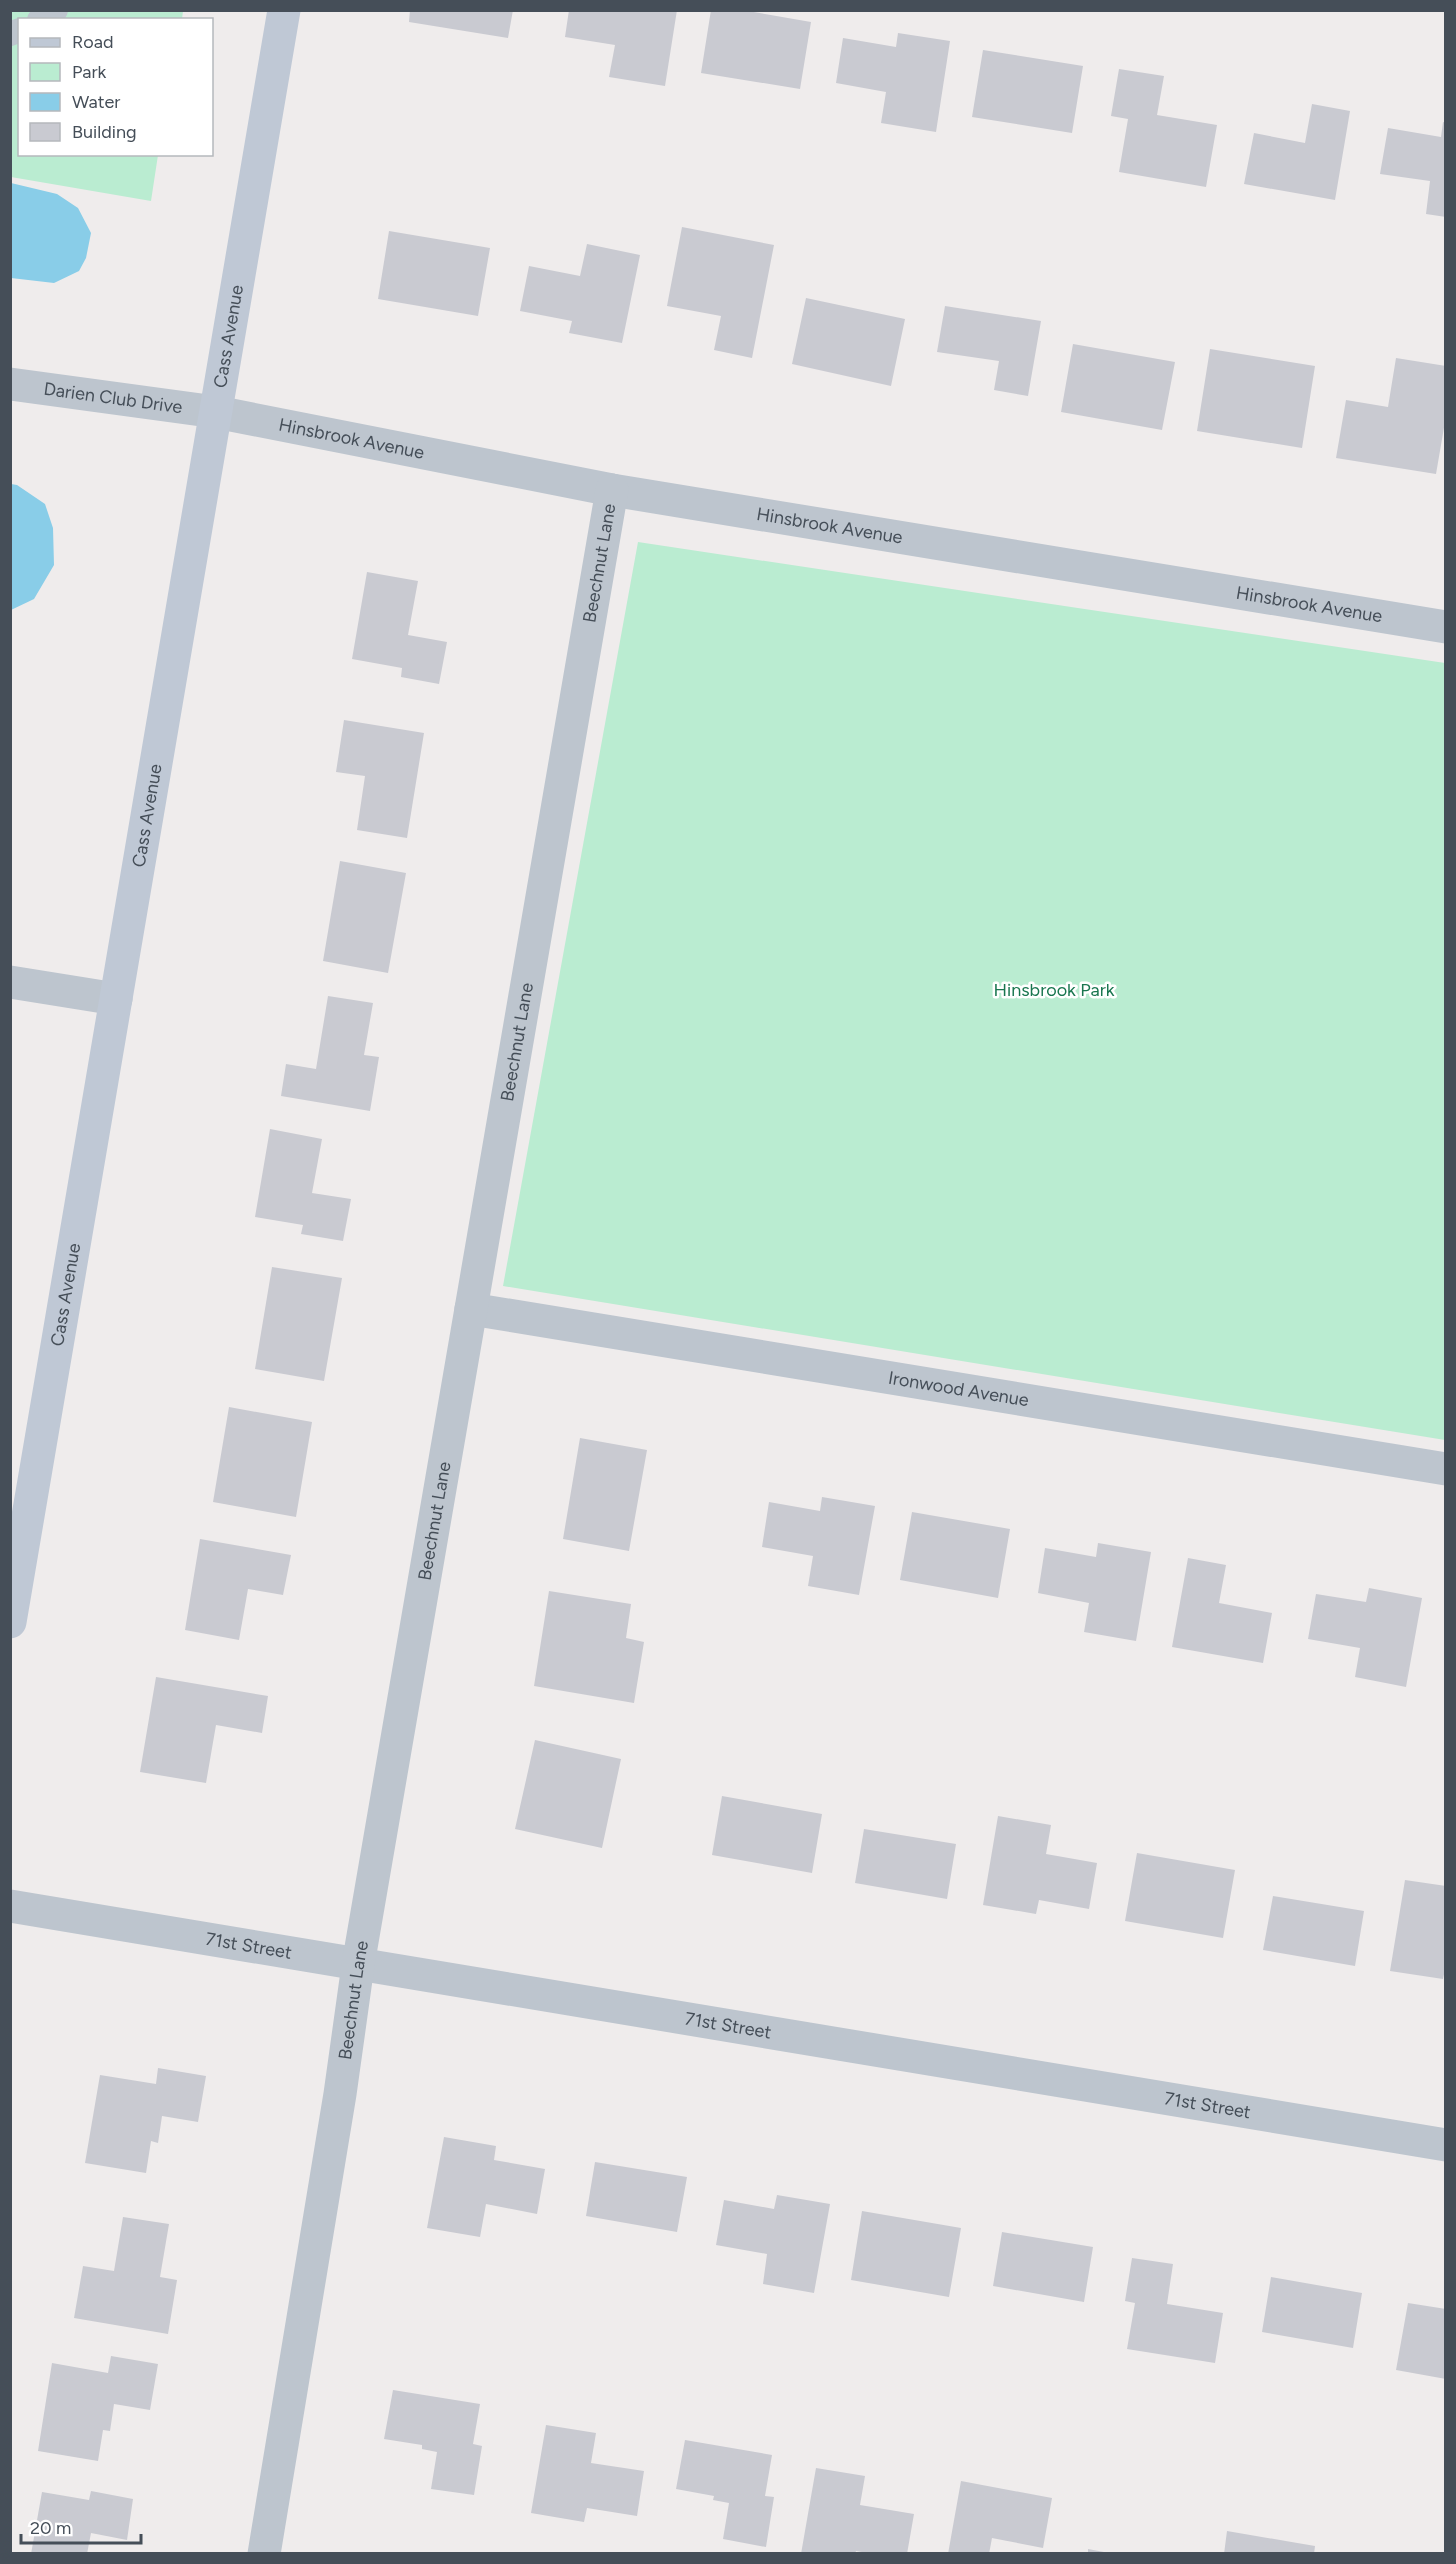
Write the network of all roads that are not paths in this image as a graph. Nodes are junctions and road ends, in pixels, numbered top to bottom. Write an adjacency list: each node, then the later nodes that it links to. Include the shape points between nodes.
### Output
1 (56, 10): 3 (lane)
2 (284, 10): 5 (main road, Cass Avenue)
3 (42, 18)
4 (10, 384): 5 (street, Darien Club Drive)
5 (216, 412): 6 (street, Hinsbrook Avenue); 9 (main road, Cass Avenue)
6 (612, 490): 7 (street, Hinsbrook Avenue); 10 (street, Beechnut Lane)
7 (1446, 627)
8 (10, 982): 9 (street)
9 (116, 999): 12 (main road, Cass Avenue)
10 (471, 1309): 11 (street, Ironwood Avenue); 14 (street, Beechnut Lane)
11 (1446, 1469)
12 (12, 1605)
13 (10, 1906): 14 (street, 71st Street)
14 (358, 1965): 15 (street, 71st Street); 16 (street, Beechnut Lane)
15 (1446, 2145)
16 (264, 2553)

